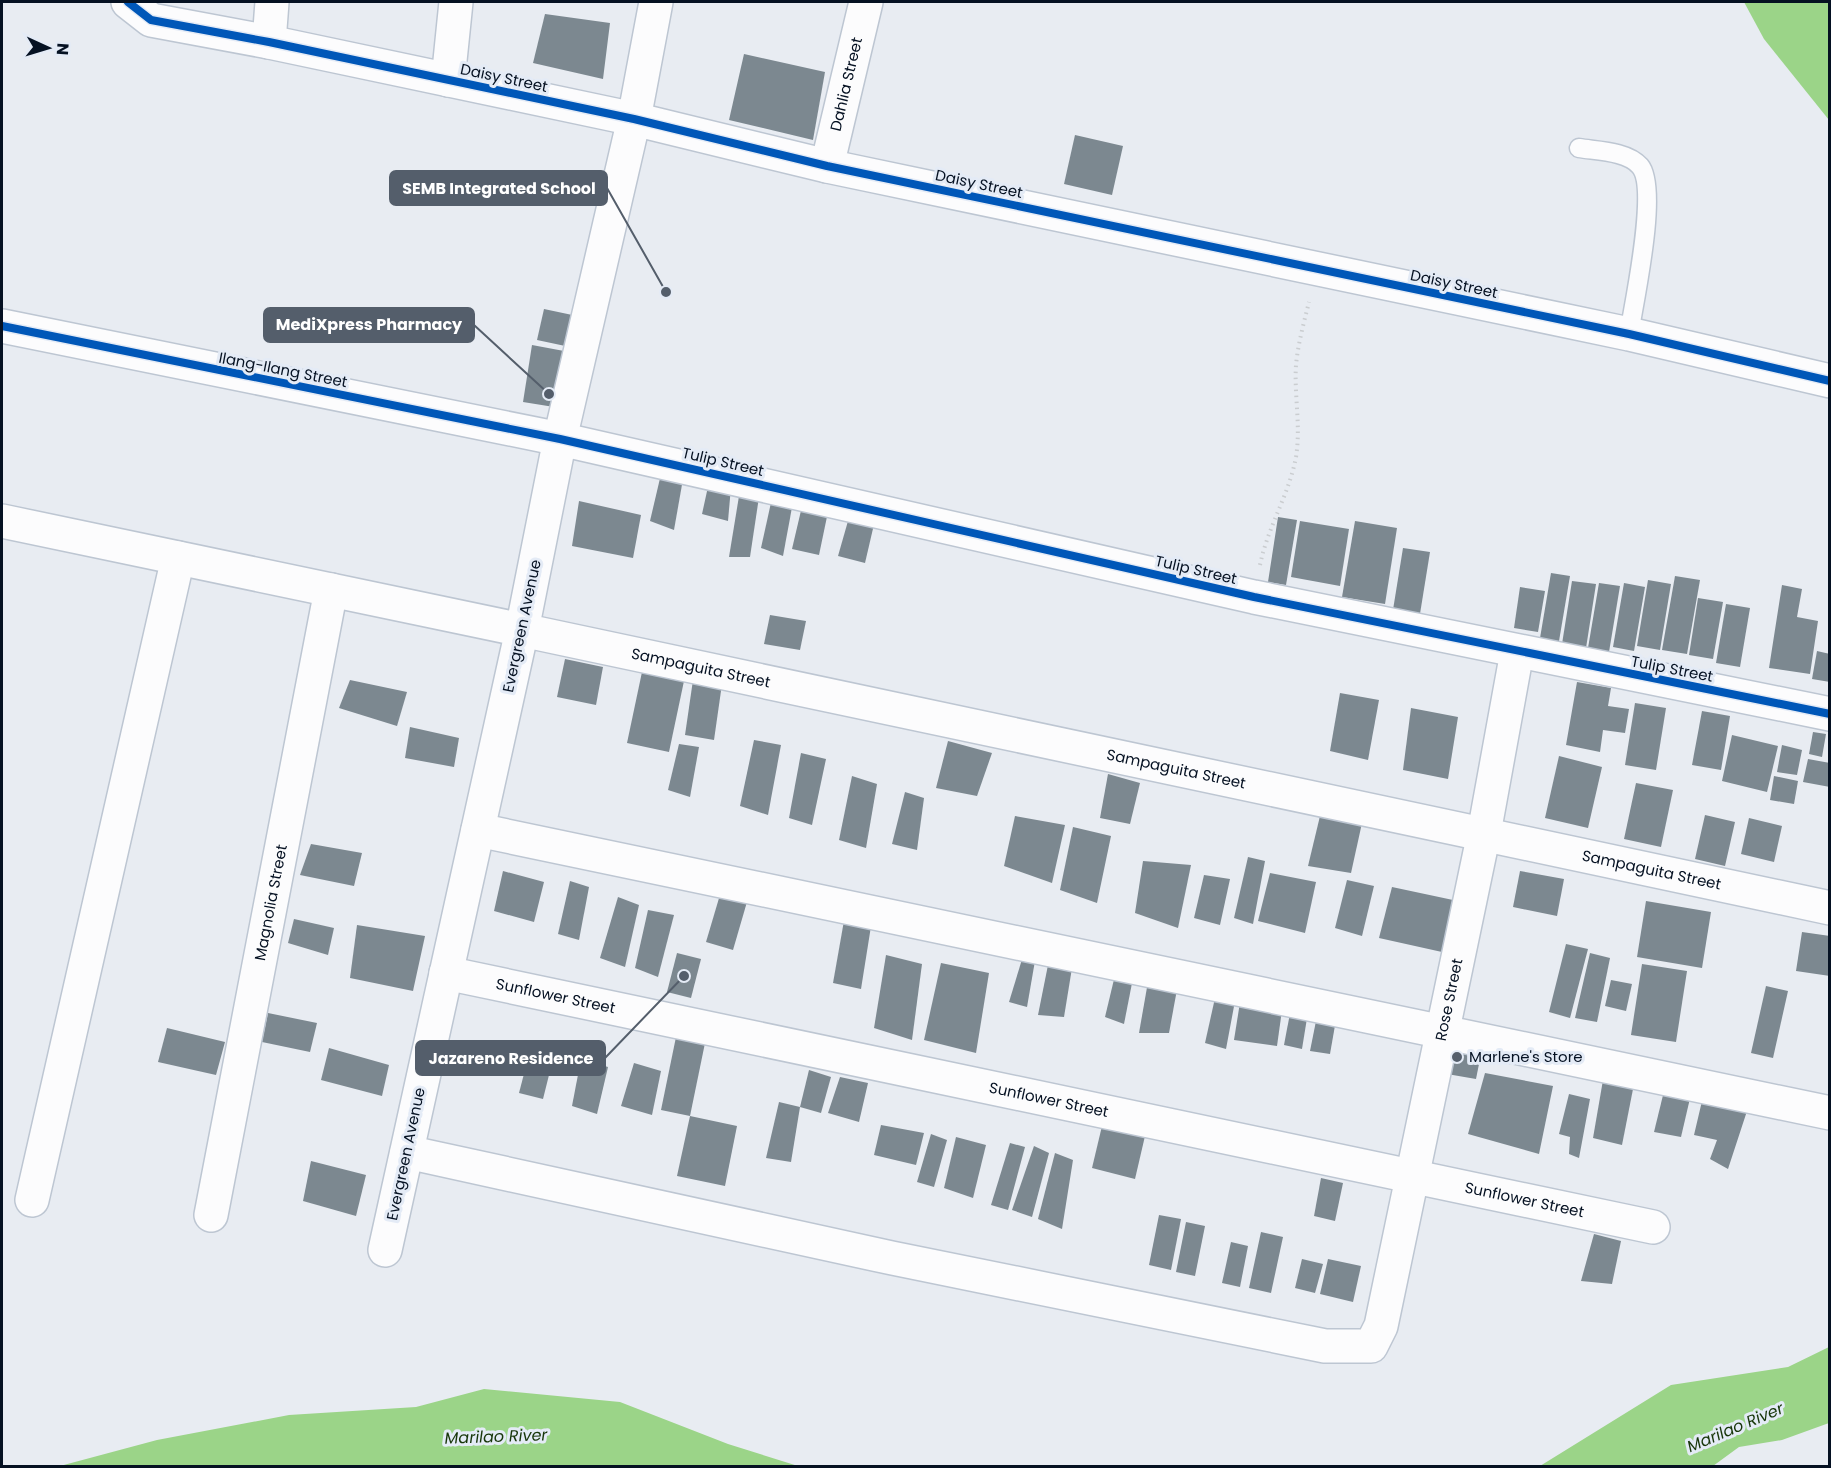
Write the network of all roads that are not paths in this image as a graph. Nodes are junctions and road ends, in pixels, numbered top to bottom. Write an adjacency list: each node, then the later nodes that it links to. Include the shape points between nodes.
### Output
1 (128, 2): 6 (street, Daisy Street, via 151,20)
2 (272, 2): 6 (street)
3 (456, 2): 7 (street)
4 (656, 2): 8 (street, Evergreen Avenue)
5 (866, 2): 10 (street, Dahlia Street)
6 (269, 42): 7 (street, Daisy Street)
7 (448, 80): 8 (street, Daisy Street)
8 (634, 119): 10 (street, Daisy Street); 14 (street, Evergreen Avenue)
9 (1579, 148): 12 (lane, via 1623,156 1640,165 1647,179 1647,213)
10 (827, 166): 12 (street, Daisy Street)
11 (2, 326): 14 (street, Ilang-Ilang Street)
12 (1629, 334): 13 (street, Daisy Street)
13 (1830, 381)
14 (560, 439): 18 (street, Evergreen Avenue); 19 (street, Tulip Street, via 1254,597)
15 (2, 521): 16 (street, Sampaguita Street)
16 (178, 558): 17 (street, Sampaguita Street); 29 (street)
17 (331, 590): 18 (street, Sampaguita Street); 30 (street, Magnolia Street)
18 (522, 630): 21 (street, Evergreen Avenue); 22 (street, Sampaguita Street)
19 (1517, 652): 20 (street, Tulip Street); 22 (street, Rose Street)
20 (1830, 714)
21 (478, 830): 24 (street, Evergreen Avenue); 25 (street)
22 (1484, 832): 23 (street, Sampaguita Street); 25 (street, Rose Street)
23 (1830, 908)
24 (446, 973): 27 (street, Evergreen Avenue); 28 (street, Sunflower Street)
25 (1441, 1030): 26 (street); 28 (street, Rose Street)
26 (1830, 1113)
27 (407, 1152): 28 (street, Rose Street, via 892,1258 1325,1346 1371,1346 1381,1326); 32 (street, Evergreen Avenue)
28 (1411, 1178): 31 (street, Sunflower Street)
29 (32, 1200)
30 (211, 1215)
31 (1653, 1227)
32 (385, 1250)

